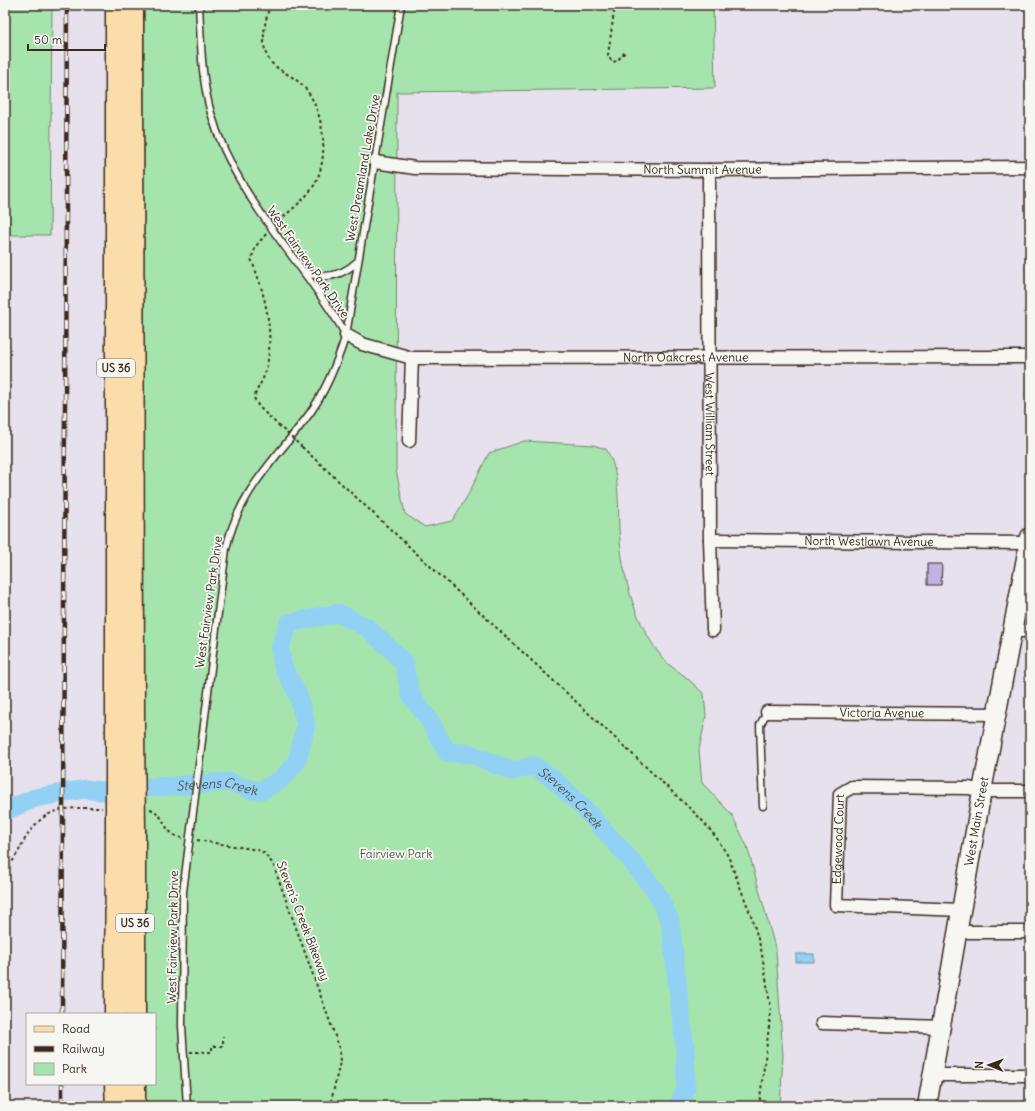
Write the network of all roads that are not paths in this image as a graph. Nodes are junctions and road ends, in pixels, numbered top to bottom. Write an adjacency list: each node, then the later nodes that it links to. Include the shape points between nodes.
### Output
1 (116, 5): 21 (main road, US 36)
2 (133, 5): 21 (main road, US 36)
3 (199, 5): 9 (lane, West Fairview Park Drive, via 203,63 211,113 221,144 270,229)
4 (401, 5): 5 (lane, West Dreamland Lake Drive)
5 (375, 162): 7 (street, North Summit Avenue, via 415,168); 8 (lane, West Dreamland Lake Drive)
6 (1030, 167): 7 (street, North Summit Avenue)
7 (709, 170): 13 (street, West William Street)
8 (358, 261): 9 (lane, via 343,273 334,276 318,276); 10 (lane, West Dreamland Lake Drive)
9 (302, 270): 10 (lane, West Fairview Park Drive, via 331,309)
10 (346, 335): 12 (street, North Oakcrest Avenue, via 362,344); 39 (lane, West Fairview Park Drive, via 334,370 322,394 263,470 239,510 226,549 183,892 183,1052)
11 (1030, 357): 13 (street, North Oakcrest Avenue)
12 (412, 358): 13 (street, North Oakcrest Avenue); 14 (street)
13 (709, 358): 15 (street, West William Street)
14 (409, 441)
15 (710, 540): 16 (street, North Westlawn Avenue); 17 (street, West William Street)
16 (1029, 540): 18 (street, West Main Street)
17 (713, 630)
18 (1021, 631): 20 (street, West Main Street)
19 (767, 712): 20 (street, Victoria Avenue); 24 (lane, via 760,724)
20 (996, 714): 22 (street, West Main Street)
21 (125, 730): 25 (main road, US 36, bridge)
22 (982, 791): 23 (street); 26 (street, West Main Street); 26 (street, Edgewood Court, via 969,788 852,787 840,794 836,905)
23 (1030, 791)
24 (763, 806)
25 (125, 833): 29 (main road, US 36); 30 (main road, US 36)
26 (961, 910): 27 (street, West Main Street)
27 (957, 932): 28 (street); 32 (street, West Main Street)
28 (1030, 932)
29 (115, 1013)
30 (135, 1013)
31 (822, 1023): 32 (street)
32 (942, 1027): 33 (street, West Main Street)
33 (933, 1075): 34 (street); 40 (street, West Main Street)
34 (1030, 1075)
35 (116, 1085): 37 (main road)
36 (135, 1085): 38 (main road)
37 (116, 1106)
38 (135, 1106)
39 (186, 1106)
40 (927, 1106)

